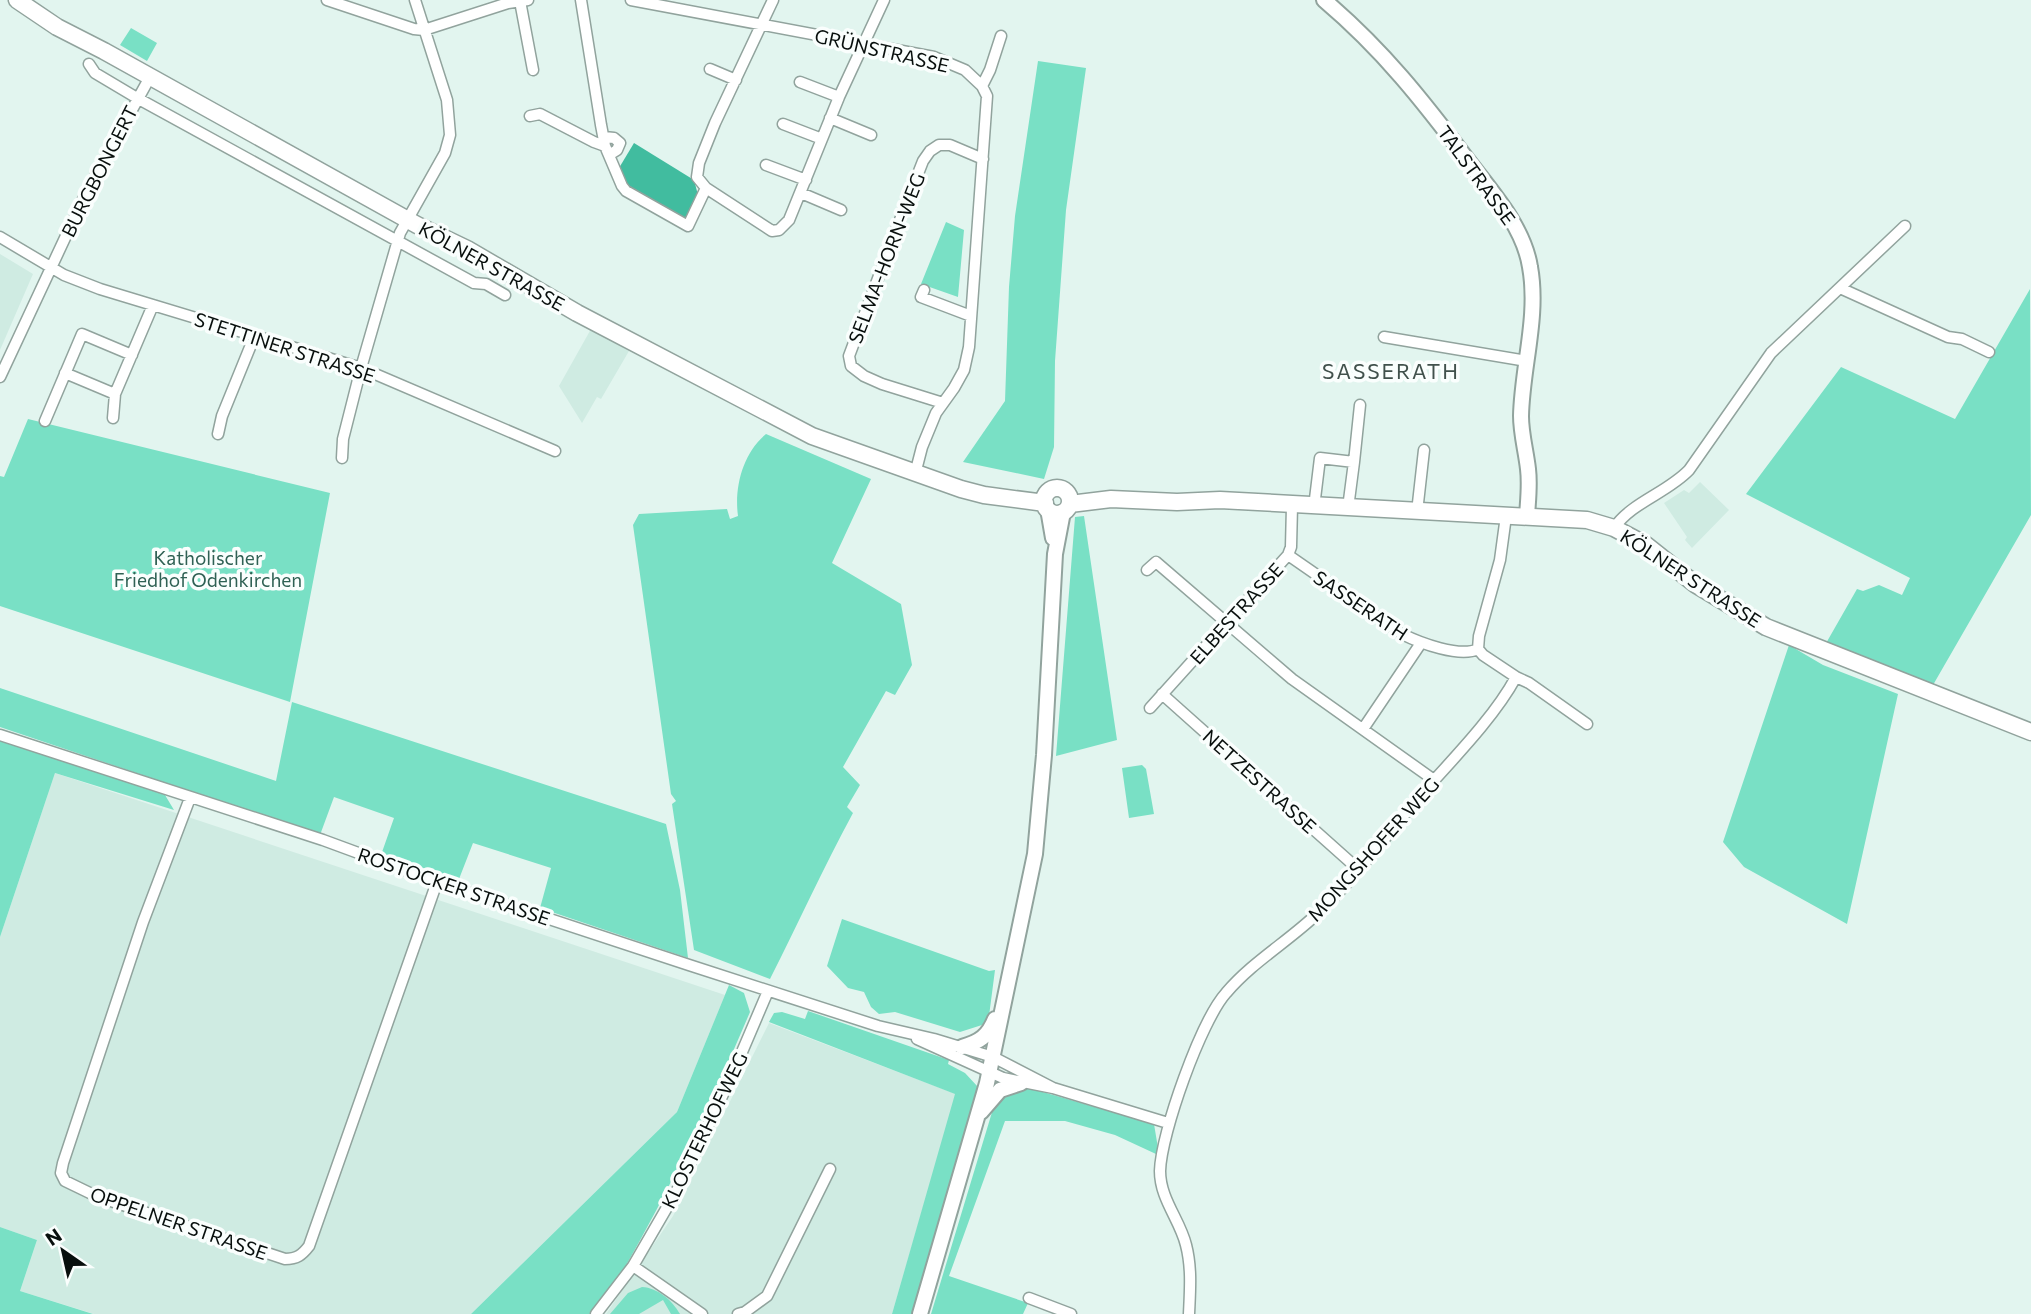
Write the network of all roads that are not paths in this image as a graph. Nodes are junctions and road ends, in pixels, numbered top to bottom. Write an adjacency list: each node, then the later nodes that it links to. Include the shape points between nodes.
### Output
1 (17, 0): 19 (main road, KÖLNER STRASSE)
2 (327, 0): 13 (street)
3 (415, 0): 13 (street)
4 (581, 0): 30 (street)
5 (631, 0): 10 (street, GRÜNSTRASSE)
6 (773, 0): 12 (street)
7 (884, 0): 15 (street)
8 (1324, 0): 51 (main road, TALSTRASSE, via 1419,96 1513,223 1532,276)
9 (524, 1): 11 (street); 18 (street, via 528,52)
10 (644, 1): 12 (street, GRÜNSTRASSE)
11 (507, 2): 13 (street)
12 (762, 25): 15 (street, GRÜNSTRASSE); 20 (street)
13 (424, 30): 37 (street, via 447,100 450,135 445,153)
14 (1000, 36): 22 (street)
15 (865, 43): 22 (street, GRÜNSTRASSE, via 951,63); 23 (street)
16 (89, 64): 24 (street, KÖLNER STRASSE, via 95,73)
17 (710, 69): 20 (street)
18 (536, 70)
19 (150, 77): 24 (street, BURGBONGERT); 37 (main road, KÖLNER STRASSE)
20 (736, 80): 34 (street, via 699,163 697,177)
21 (800, 82): 23 (street)
22 (982, 86): 31 (street, via 987,96)
23 (839, 97): 26 (street)
24 (137, 98): 40 (street, KÖLNER STRASSE); 41 (street, BURGBONGERT)
25 (530, 116): 30 (street, via 540,114)
26 (830, 118): 28 (street); 29 (street)
27 (783, 124): 29 (street)
28 (871, 135)
29 (822, 139): 33 (street)
30 (606, 146): 34 (street, via 626,191 688,226)
31 (983, 159): 46 (street); 56 (street, SELMA-HORN-WEG, via 939,145 923,161 849,356 851,366 864,376)
32 (766, 165): 33 (street)
33 (806, 180): 35 (street)
34 (706, 188): 35 (street, via 772,231 784,226)
35 (801, 193): 36 (street)
36 (841, 210)
37 (406, 219): 40 (street); 65 (main road, KÖLNER STRASSE, via 812,436)
38 (1905, 226): 42 (street)
39 (0, 237): 41 (street)
40 (397, 241): 44 (street, KÖLNER STRASSE); 52 (street)
41 (51, 267): 45 (street, STETTINER STRASSE, via 100,289); 54 (street, BURGBONGERT)
42 (1839, 288): 49 (street); 73 (street, via 1771,353 1689,470 1621,518)
43 (924, 290): 46 (street, via 921,297)
44 (505, 295)
45 (153, 305): 47 (street, STETTINER STRASSE); 50 (street)
46 (971, 316): 56 (street, via 964,370)
47 (255, 335): 52 (street, STETTINER STRASSE); 60 (street)
48 (1384, 337): 51 (street)
49 (1989, 352)
50 (132, 355): 53 (street, via 82,334); 55 (street)
51 (1527, 361): 72 (main road, TALSTRASSE, via 1521,422 1528,467)
52 (361, 368): 62 (street, STETTINER STRASSE); 63 (street)
53 (65, 373): 55 (street); 59 (street)
54 (0, 377)
55 (115, 394): 58 (street)
56 (943, 403): 65 (street)
57 (1360, 405): 64 (street)
58 (113, 418)
59 (45, 421)
60 (218, 434)
61 (1424, 450): 70 (street)
62 (555, 451)
63 (342, 458)
64 (1354, 462): 68 (street, via 1320,458); 69 (street)
65 (915, 474): 66 (main road, KÖLNER STRASSE, via 984,495)
66 (1057, 502): 67 (main road, KÖLNER STRASSE, via 1079,492 1111,499); 90 (main road, via 1035,854)
67 (1292, 506): 68 (main road, KÖLNER STRASSE); 74 (street, ELBESTRASSE)
68 (1314, 507): 69 (main road, KÖLNER STRASSE)
69 (1348, 508): 70 (main road, KÖLNER STRASSE)
70 (1417, 512): 71 (main road, KÖLNER STRASSE)
71 (1506, 516): 72 (main road, KÖLNER STRASSE); 78 (street)
72 (1527, 516): 73 (main road, KÖLNER STRASSE, via 1587,520)
73 (1614, 528): 84 (main road, KÖLNER STRASSE, via 1766,627)
74 (1288, 555): 76 (street, ELBESTRASSE); 77 (street, SASSERATH)
75 (1147, 570): 76 (street, via 1156,562)
76 (1225, 623): 80 (street, ELBESTRASSE); 83 (street, via 1292,679)
77 (1421, 643): 78 (street, SASSERATH, via 1469,654); 83 (street)
78 (1478, 649): 79 (street)
79 (1516, 677): 82 (street); 86 (street, MONGSHOFER WEG)
80 (1162, 694): 81 (street, ELBESTRASSE); 88 (street, NETZESTRASSE)
81 (1150, 708)
82 (1587, 724)
83 (1363, 729): 86 (street)
84 (2031, 732)
85 (0, 734): 87 (street, ROSTOCKER STRASSE)
86 (1434, 780): 88 (street, MONGSHOFER WEG)
87 (190, 798): 89 (street, ROSTOCKER STRASSE); 89 (street, OPPELNER STRASSE, via 143,922 63,1164 65,1181 96,1196 285,1259 301,1255 309,1246)
88 (1358, 869): 99 (street, MONGSHOFER WEG, via 1318,913 1225,994 1211,1015)
89 (437, 882): 91 (street, ROSTOCKER STRASSE)
90 (1014, 961): 93 (main road, via 988,1034); 94 (main road)
91 (768, 991): 92 (street, ROSTOCKER STRASSE); 101 (street, KLOSTERHOFWEG, via 680,1185)
92 (909, 1035): 93 (street, ROSTOCKER STRASSE); 95 (street, ROSTOCKER STRASSE)
93 (961, 1047): 94 (street, ROSTOCKER STRASSE)
94 (993, 1057): 95 (main road); 97 (street, ROSTOCKER STRASSE)
95 (989, 1073): 96 (street, ROSTOCKER STRASSE); 98 (main road)
96 (1021, 1083): 97 (street, ROSTOCKER STRASSE); 98 (main road, via 1000,1090)
97 (1053, 1088): 99 (street)
98 (978, 1116): 106 (main road)
99 (1168, 1123): 108 (street, MONGSHOFER WEG, via 1160,1172 1165,1197 1186,1243 1191,1276)
100 (830, 1169): 105 (street, via 767,1296)
101 (633, 1266): 103 (street, KLOSTERHOFWEG); 104 (street)
102 (1029, 1298): 107 (street)
103 (596, 1314)
104 (702, 1314)
105 (738, 1314)
106 (920, 1314)
107 (1071, 1314)
108 (1189, 1314)

